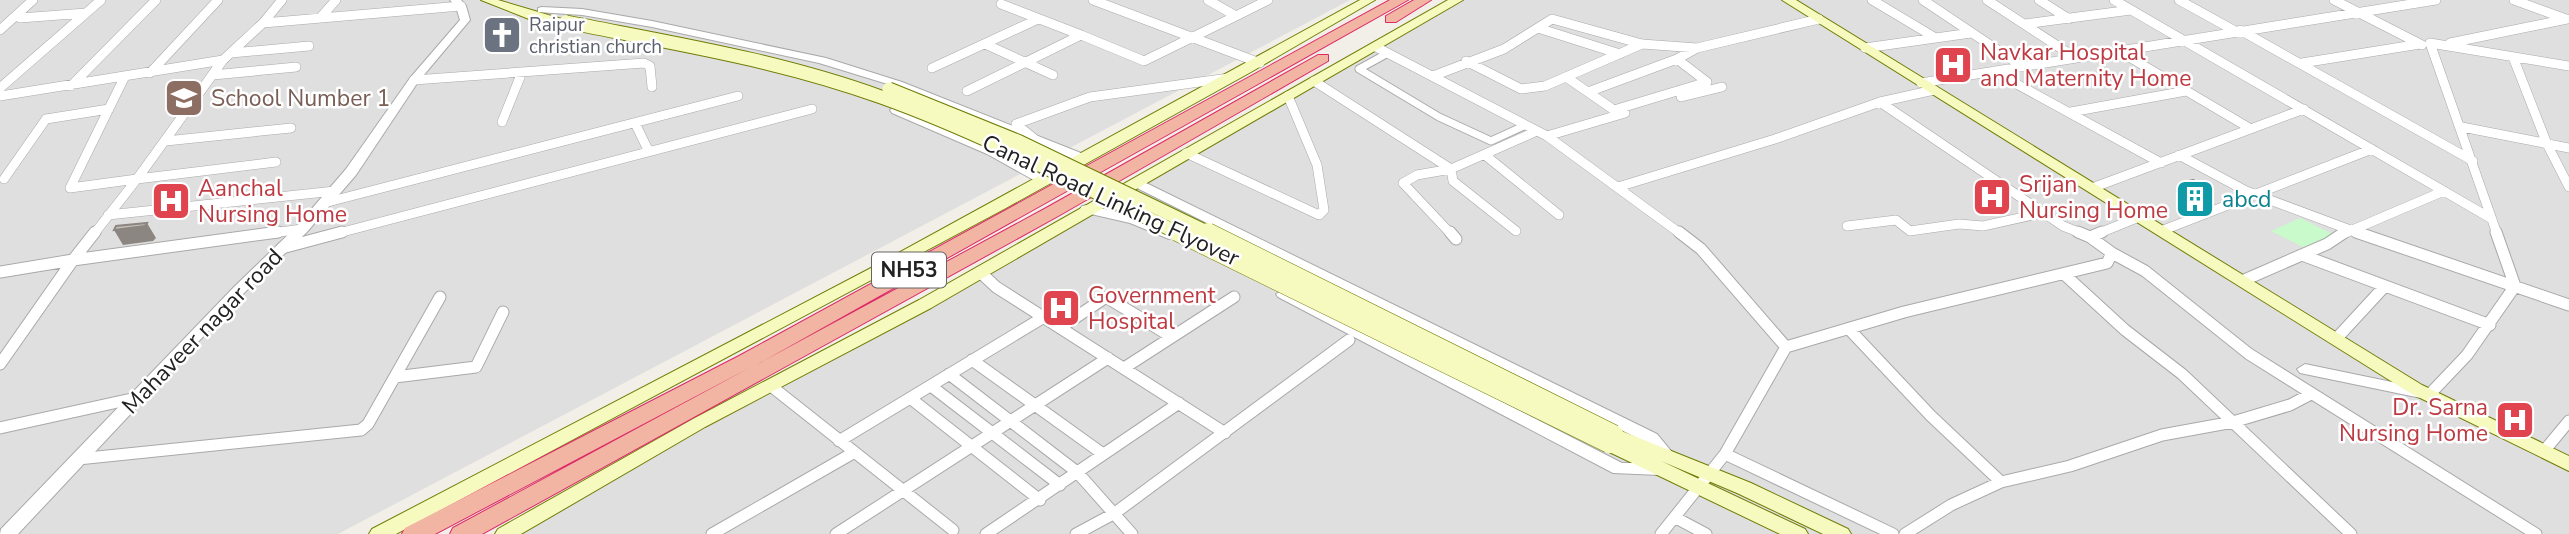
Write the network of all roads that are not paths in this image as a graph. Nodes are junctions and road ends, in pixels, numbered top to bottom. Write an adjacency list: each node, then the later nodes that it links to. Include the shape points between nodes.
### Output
1 (33, 0): 46 (street)
2 (101, 0): 33 (street)
3 (156, 0): 87 (street)
4 (218, 0): 78 (street)
5 (282, 0): 43 (street)
6 (336, 0): 38 (street)
7 (396, 0): 34 (street)
8 (487, 0): 35 (main road)
9 (511, 0): 35 (main road)
10 (1093, 0): 50 (street)
11 (1208, 0): 36 (street)
12 (1268, 0): 36 (street)
13 (1369, 0): 70 (main road)
14 (1401, 0): 212 (highway, NH53, via 723,373)
15 (1424, 0): 213 (highway, NH53, via 1054,211)
16 (1457, 0): 60 (main road)
17 (1788, 0): 39 (main road)
18 (1872, 0): 51 (street)
19 (1923, 0): 48 (street)
20 (1987, 0): 44 (street)
21 (2039, 0): 40 (street)
22 (2115, 0): 31 (street)
23 (2202, 0): 27 (street)
24 (2333, 0): 32 (street)
25 (2436, 0): 28 (street)
26 (2514, 0): 41 (street)
27 (2182, 1): 47 (street)
28 (2402, 2): 32 (street)
29 (1001, 4): 42 (street)
30 (460, 9): 34 (street); 85 (street, Mahaveer nagar road)
31 (2131, 10): 40 (street); 52 (street)
32 (2357, 11): 47 (street); 55 (street)
33 (86, 13): 37 (street); 91 (street)
34 (388, 13): 38 (street)
35 (537, 13): 111 (street, via 582,12 822,60 898,83); 126 (street, via 838,88 909,114); 198 (main road, Canal Road Linking Flyover, bridge, via 773,64 881,97 1009,150)
36 (1236, 16): 50 (street)
37 (20, 18)
38 (320, 19): 43 (street)
39 (1819, 19): 57 (street); 58 (main road)
40 (2069, 19): 44 (street)
41 (2568, 19): 59 (street)
42 (1036, 20): 49 (street); 53 (street)
43 (263, 23): 62 (street)
44 (2025, 24): 65 (street)
45 (1538, 28): 54 (street, via 1552,19); 63 (street); 68 (street, via 1504,49)
46 (0, 30)
47 (2238, 31): 52 (street); 71 (street)
48 (1971, 33): 51 (street); 74 (street)
49 (1081, 36): 50 (street, via 1144,61); 69 (street)
50 (1194, 37): 70 (street)
51 (1934, 37): 58 (street)
52 (2182, 40): 61 (street); 101 (street)
53 (985, 44): 69 (street); 75 (street)
54 (1642, 44): 57 (street); 63 (street)
55 (2420, 44): 59 (street); 71 (street)
56 (309, 46): 62 (street)
57 (1697, 48): 66 (street)
58 (1866, 48): 88 (main road)
59 (2438, 48): 64 (street); 106 (street)
60 (1382, 50): 81 (street); 86 (main road); 105 (street, via 1359,69 1439,117 1491,141)
61 (2119, 51): 65 (street); 93 (street)
62 (231, 53): 67 (street)
63 (1620, 54): 83 (street)
64 (2513, 57): 72 (street); 112 (street)
65 (2076, 58): 74 (street)
66 (1677, 59): 94 (street); 94 (street, via 1707,82 1614,110)
67 (223, 60): 78 (street); 79 (street)
68 (1466, 61): 81 (street); 83 (street, via 1521,89)
69 (1027, 62): 80 (street); 92 (street)
70 (1260, 63): 82 (main road)
71 (2302, 63): 120 (street)
72 (2569, 66)
73 (296, 67): 79 (street)
74 (2023, 67): 76 (street)
75 (932, 68)
76 (1993, 71): 88 (street); 102 (street)
77 (522, 72): 85 (street); 89 (street, via 644,63 650,66); 103 (street)
78 (150, 73): 84 (street)
79 (213, 75): 110 (street)
80 (1053, 75)
81 (1433, 76): 105 (street)
82 (1235, 77): 111 (street, via 1090,97 1016,124); 119 (main road)
83 (1566, 77): 94 (street)
84 (124, 78): 87 (street); 99 (street)
85 (414, 80): 131 (street, Mahaveer nagar road)
86 (1314, 81): 97 (main road); 123 (street)
87 (71, 86): 95 (street)
88 (1928, 86): 98 (street); 130 (main road)
89 (652, 87)
90 (1722, 87): 109 (street)
91 (0, 88)
92 (967, 91)
93 (2186, 91): 102 (street); 108 (street)
94 (1588, 92)
95 (0, 96)
96 (738, 96): 104 (street)
97 (1289, 96): 116 (main road); 116 (street, via 1317,157 1324,192 1324,210 1319,215)
98 (1880, 102): 128 (street); 136 (street)
99 (109, 109): 124 (street, via 46,119); 125 (street, via 70,188)
100 (812, 109): 115 (street)
101 (2304, 109): 108 (street); 114 (street)
102 (2071, 113): 122 (street)
103 (502, 122)
104 (635, 123): 115 (street); 134 (street)
105 (1525, 125): 109 (street)
106 (2462, 127): 112 (street); 120 (street)
107 (291, 128): 110 (street)
108 (2251, 129): 118 (street)
109 (1542, 133): 117 (street); 128 (street)
110 (166, 141): 125 (street)
111 (1038, 142): 119 (street)
112 (2547, 144): 113 (street); 129 (street)
113 (2569, 148)
114 (2372, 149): 132 (street); 133 (street)
115 (649, 152): 148 (street)
116 (1186, 153): 127 (main road)
117 (1485, 155): 123 (street); 138 (street)
118 (2179, 155): 122 (street); 133 (street)
119 (1082, 158): 126 (main road)
120 (2473, 161): 140 (street)
121 (276, 162): 125 (street)
122 (2161, 163): 130 (street)
123 (1451, 169): 145 (street, via 1454,181); 147 (street, via 1417,175 1402,183)
124 (4, 179)
125 (137, 179): 137 (street)
126 (1044, 180): 211 (main road)
127 (1136, 182): 135 (main road); 198 (street, via 1651,438)
128 (1618, 187): 169 (street, via 1701,249)
129 (2569, 187)
130 (2092, 188): 139 (main road)
131 (335, 191): 134 (street, Mahaveer nagar road); 137 (street)
132 (2444, 191): 140 (street); 143 (street)
133 (2257, 195): 143 (street); 144 (street)
134 (324, 203): 142 (street, Mahaveer nagar road)
135 (1087, 209): 153 (main road); 198 (street, via 1134,220 1174,237 1619,469)
136 (2042, 213): 141 (street, via 1983,226 1959,224 1941,229 1910,231 1896,219); 146 (street)
137 (108, 215): 151 (street)
138 (1559, 215)
139 (2139, 217): 144 (main road); 146 (street)
140 (2492, 219): 156 (street)
141 (1847, 226)
142 (302, 229): 148 (street, Mahaveer nagar road); 151 (street)
143 (2349, 230): 150 (street); 156 (street)
144 (2161, 231): 155 (main road)
145 (1516, 232)
146 (2090, 237): 149 (street)
147 (1456, 239)
148 (282, 248): 181 (street, Mahaveer nagar road)
149 (2112, 253): 154 (street, via 2107,264); 179 (street, via 2145,271 2249,354)
150 (2302, 255): 155 (street); 157 (street)
151 (74, 260): 152 (street); 172 (street)
152 (0, 272)
153 (980, 272): 162 (street); 177 (main road)
154 (2065, 275): 165 (street); 187 (street)
155 (2242, 281): 167 (main road)
156 (2515, 286): 160 (street); 163 (street)
157 (2384, 288): 163 (street); 167 (street)
158 (440, 297): 176 (street)
159 (1234, 297): 166 (street)
160 (2569, 305)
161 (503, 312): 176 (street, via 471,370)
162 (1044, 317): 164 (street); 171 (street)
163 (2490, 325): 180 (street)
164 (1060, 328): 166 (street, via 1106,297); 170 (street)
165 (1849, 328): 169 (street); 202 (street)
166 (1172, 337): 173 (street)
167 (2336, 339): 180 (main road)
168 (1349, 340): 189 (street)
169 (1786, 347): 196 (street)
170 (1108, 358): 173 (street); 184 (street)
171 (972, 360): 175 (street); 184 (street)
172 (0, 365)
173 (1125, 369): 183 (street)
174 (2305, 369): 180 (street)
175 (949, 374): 178 (street); 185 (street)
176 (395, 377): 197 (street, via 361,430)
177 (771, 386): 191 (street); 214 (main road)
178 (930, 386): 182 (street); 190 (street)
179 (2311, 394): 187 (street); 227 (street)
180 (2429, 395): 193 (main road)
181 (136, 398): 188 (street); 197 (street, Mahaveer nagar road)
182 (910, 398): 191 (street); 192 (street)
183 (1179, 403): 189 (street); 195 (street)
184 (1036, 404): 185 (street); 195 (street)
185 (1011, 421): 190 (street); 200 (street)
186 (2569, 421): 193 (street)
187 (2233, 422): 202 (street, via 2162,435 2070,466); 226 (street)
188 (0, 428)
189 (1225, 433): 206 (street)
190 (990, 434): 192 (street); 203 (street)
191 (839, 441): 194 (street)
192 (970, 447): 204 (street); 205 (street)
193 (2544, 451): 199 (main road)
194 (853, 453): 204 (street); 215 (street)
195 (1103, 454): 200 (street)
196 (1725, 454): 201 (street); 224 (street)
197 (78, 459): 210 (street, Mahaveer nagar road)
198 (1663, 463): 201 (main road, Canal Road Linking Flyover)
199 (2569, 464)
200 (1077, 472): 203 (street); 206 (street)
201 (1704, 481): 207 (street); 222 (main road); 223 (main road)
202 (2001, 482): 225 (street, via 1951,505)
203 (1060, 485): 205 (street)
204 (902, 491): 208 (street); 216 (street)
205 (1040, 500): 217 (street)
206 (1115, 513): 218 (street); 219 (street)
207 (1676, 518): 209 (street); 220 (street)
208 (953, 530)
209 (1692, 530): 221 (street)
210 (7, 534)
211 (379, 534)
212 (414, 534)
213 (461, 534)
214 (505, 534)
215 (712, 534)
216 (836, 534)
217 (986, 534)
218 (1076, 534)
219 (1132, 534)
220 (1661, 534)
221 (1706, 534)
222 (1798, 534)
223 (1841, 534)
224 (1893, 534)
225 (1905, 534)
226 (2351, 534)
227 (2536, 534)

